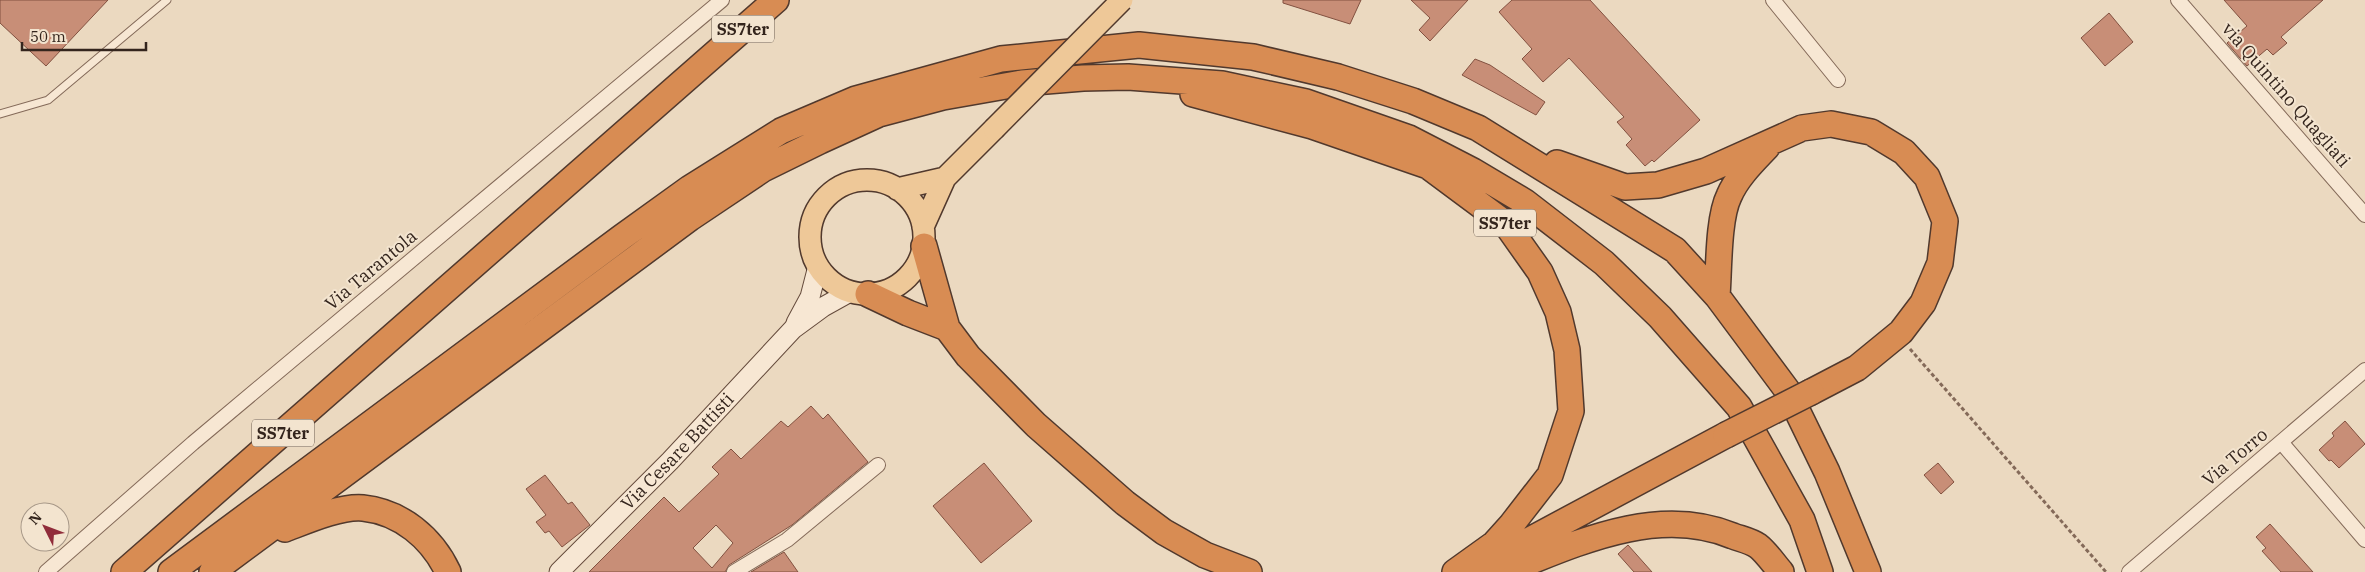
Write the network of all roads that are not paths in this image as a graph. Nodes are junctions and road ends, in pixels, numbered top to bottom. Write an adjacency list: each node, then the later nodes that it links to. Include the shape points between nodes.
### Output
1 (167, 0): 9 (lane, via 48,100)
2 (722, 0): 25 (street, Via Tarantola, via 193,443)
3 (776, 0): 26 (highway, SS7ter)
4 (1122, 0): 12 (main road, bridge)
5 (1773, 0): 8 (street)
6 (2178, 0): 14 (street, via Quintino Quagliati)
7 (1128, 77): 28 (highway, via 1022,83 943,97 879,114 763,169 690,218); 33 (highway, SS7ter, via 1312,126 1428,166 1506,224 1540,272 1558,312 1567,350 1571,411 1550,475 1494,544); 37 (highway, via 1222,84 1306,102 1409,138 1525,202 1604,263 1660,317 1739,407 1802,520)
8 (1838, 80)
9 (0, 114)
10 (1774, 139): 11 (highway, via 1706,171 1658,186 1625,187); 18 (highway, via 1728,196 1720,238); 34 (highway, bridge, via 1802,128 1831,124 1871,132 1904,152 1927,178 1945,221 1940,263 1924,303 1901,332 1857,368)
11 (1508, 145): 18 (highway, via 1675,250); 27 (highway, via 1478,128 1413,101 1338,77 1253,57 1139,45 1001,59 856,99 781,131 690,188)
12 (946, 178): 13 (main road); 15 (main road)
13 (897, 189): 15 (main road, via 914,205); 16 (main road, via 880,182 861,181 843,186 827,197 816,212 811,230 811,248)
14 (2365, 215)
15 (923, 236): 17 (main road, via 917,265 905,280 888,291); 19 (highway)
16 (818, 266): 17 (main road, via 832,282); 20 (main road, Via Cesare Battisti, via 810,297)
17 (859, 293): 19 (highway); 20 (main road, Via Cesare Battisti, via 823,307)
18 (1718, 296): 38 (highway, via 1787,390 1827,472)
19 (947, 328): 32 (highway, via 968,356 1036,425 1125,503 1164,532 1205,555)
20 (794, 329): 30 (main road, Via Cesare Battisti, via 670,461)
21 (2365, 370): 22 (street, Via Torro)
22 (2281, 442): 24 (street); 39 (street, Via Torro)
23 (878, 465): 31 (street, via 787,540)
24 (2365, 540)
25 (46, 572)
26 (124, 572)
27 (171, 572)
28 (214, 572): 29 (highway, via 239,561 284,530 322,514 362,508 395,517 420,532 440,555)
29 (448, 572)
30 (559, 572)
31 (734, 572)
32 (1249, 572)
33 (1455, 572)
34 (1466, 572)
35 (1504, 572): 36 (highway, via 1564,548 1634,526 1687,524 1722,531 1758,546)
36 (1781, 572)
37 (1820, 572)
38 (1868, 572)
39 (2128, 572)

